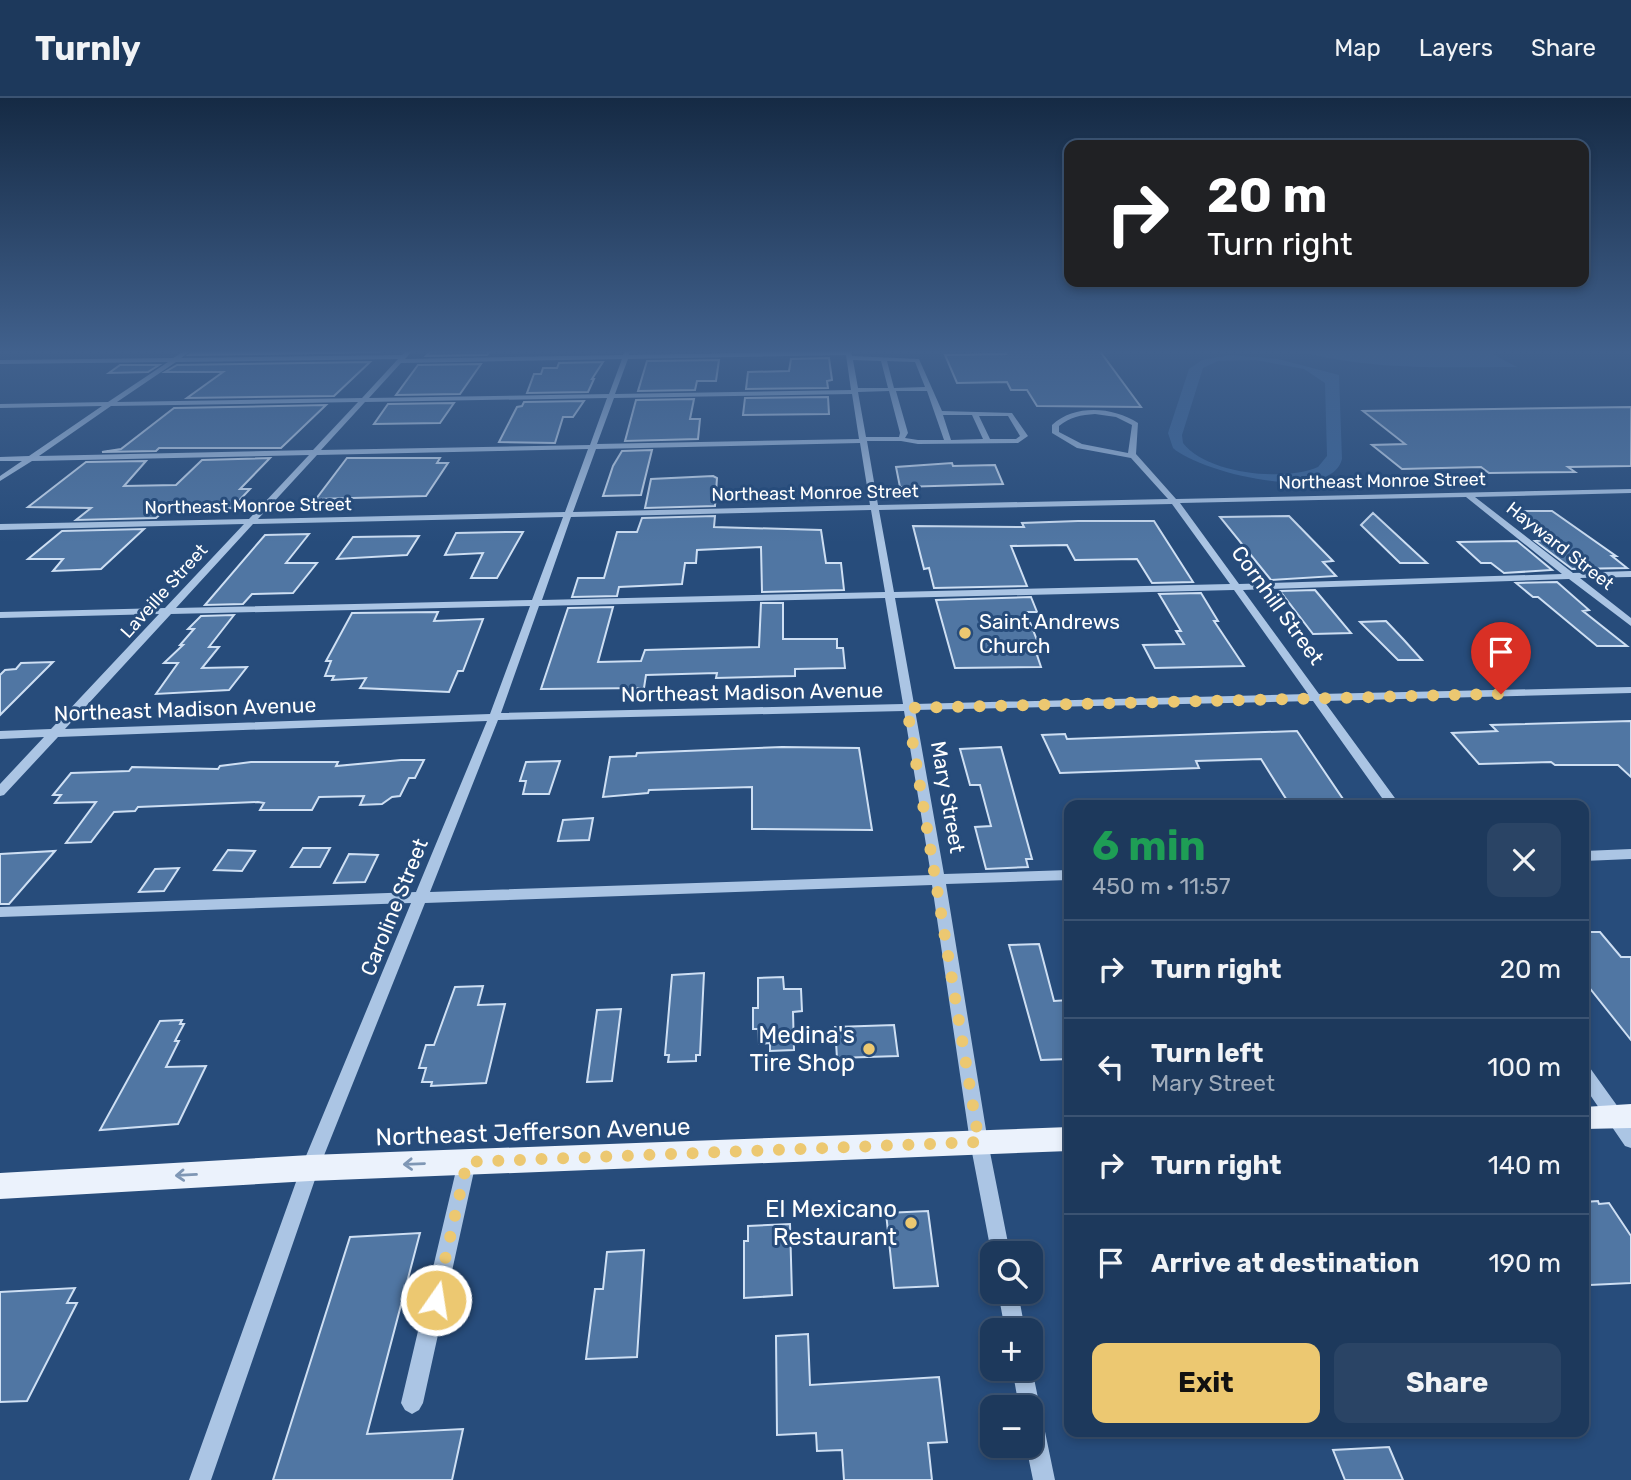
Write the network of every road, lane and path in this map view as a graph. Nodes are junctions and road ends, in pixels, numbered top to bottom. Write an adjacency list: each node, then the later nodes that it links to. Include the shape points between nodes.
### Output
1 (94, 414): 18 (street)
2 (349, 414): 16 (street, Laveille Street)
3 (604, 414): 15 (street, Caroline Street)
4 (859, 414): 12 (street, Mary Street)
5 (898, 414): 11 (street, via 904,433)
6 (939, 414): 14 (street)
7 (974, 414): 13 (street)
8 (993, 414): 13 (street, via 1012,415 1024,436 1018,441)
9 (1075, 414): 17 (street, via 1055,425 1056,433 1070,443)
10 (1094, 414): 17 (street, via 1129,419 1138,428 1131,448)
11 (901, 439): 12 (street); 14 (street)
12 (863, 440): 15 (street); 24 (street, Mary Street)
13 (987, 441): 14 (street)
14 (948, 442)
15 (592, 448): 16 (street); 25 (street, Caroline Street)
16 (313, 453): 18 (street); 26 (street, Laveille Street)
17 (1134, 456): 23 (street)
18 (30, 458): 19 (street); 20 (street)
19 (0, 459)
20 (0, 479)
21 (1631, 491): 22 (street, Northeast Monroe Street)
22 (1468, 495): 23 (street, Northeast Monroe Street); 29 (street, Hayward Street)
23 (1174, 501): 24 (street, Northeast Monroe Street); 30 (street, Cornhill Street)
24 (873, 508): 25 (street, Northeast Monroe Street); 31 (street, Mary Street)
25 (567, 514): 26 (street, Northeast Monroe Street); 32 (street, Caroline Street)
26 (248, 522): 27 (street, Northeast Monroe Street); 33 (street, Laveille Street)
27 (0, 527)
28 (1631, 574): 29 (street)
29 (1571, 576): 30 (street); 35 (street, Hayward Street)
30 (1237, 587): 31 (street); 37 (street, Cornhill Street)
31 (888, 595): 32 (street); 38 (street, Mary Street)
32 (535, 603): 33 (street); 39 (street, Caroline Street)
33 (167, 611): 34 (street); 40 (street, Laveille Street)
34 (0, 615)
35 (1631, 623)
36 (1631, 691): 37 (street, Northeast Madison Avenue)
37 (1318, 698): 38 (street, Northeast Madison Avenue); 43 (street, Cornhill Street)
38 (907, 708): 39 (street, Northeast Madison Avenue); 47 (street, Mary Street)
39 (494, 717): 40 (street, Northeast Madison Avenue); 48 (street, Caroline Street)
40 (56, 733): 41 (street, Northeast Madison Avenue); 42 (street, Laveille Street)
41 (0, 735)
42 (0, 792)
43 (1390, 800)
44 (1631, 854): 45 (street)
45 (1589, 856)
46 (1064, 875): 47 (street)
47 (938, 879): 48 (street); 55 (street, Mary Street)
48 (419, 900): 49 (street); 57 (street, Caroline Street)
49 (0, 912)
50 (1589, 1079): 51 (street)
51 (1623, 1117): 52 (main road); 54 (street)
52 (1589, 1118)
53 (1064, 1139): 55 (main road, Northeast Jefferson Avenue)
54 (1631, 1140)
55 (979, 1142): 56 (main road, Northeast Jefferson Avenue); 59 (street, Mary Street)
56 (467, 1162): 57 (main road, Northeast Jefferson Avenue, one-way to 57); 60 (street)
57 (310, 1168): 58 (main road, Northeast Jefferson Avenue, one-way to 58); 62 (street, Caroline Street)
58 (0, 1186)
59 (998, 1241)
60 (412, 1403)
61 (1040, 1458): 63 (street)
62 (200, 1480)
63 (1044, 1480)

